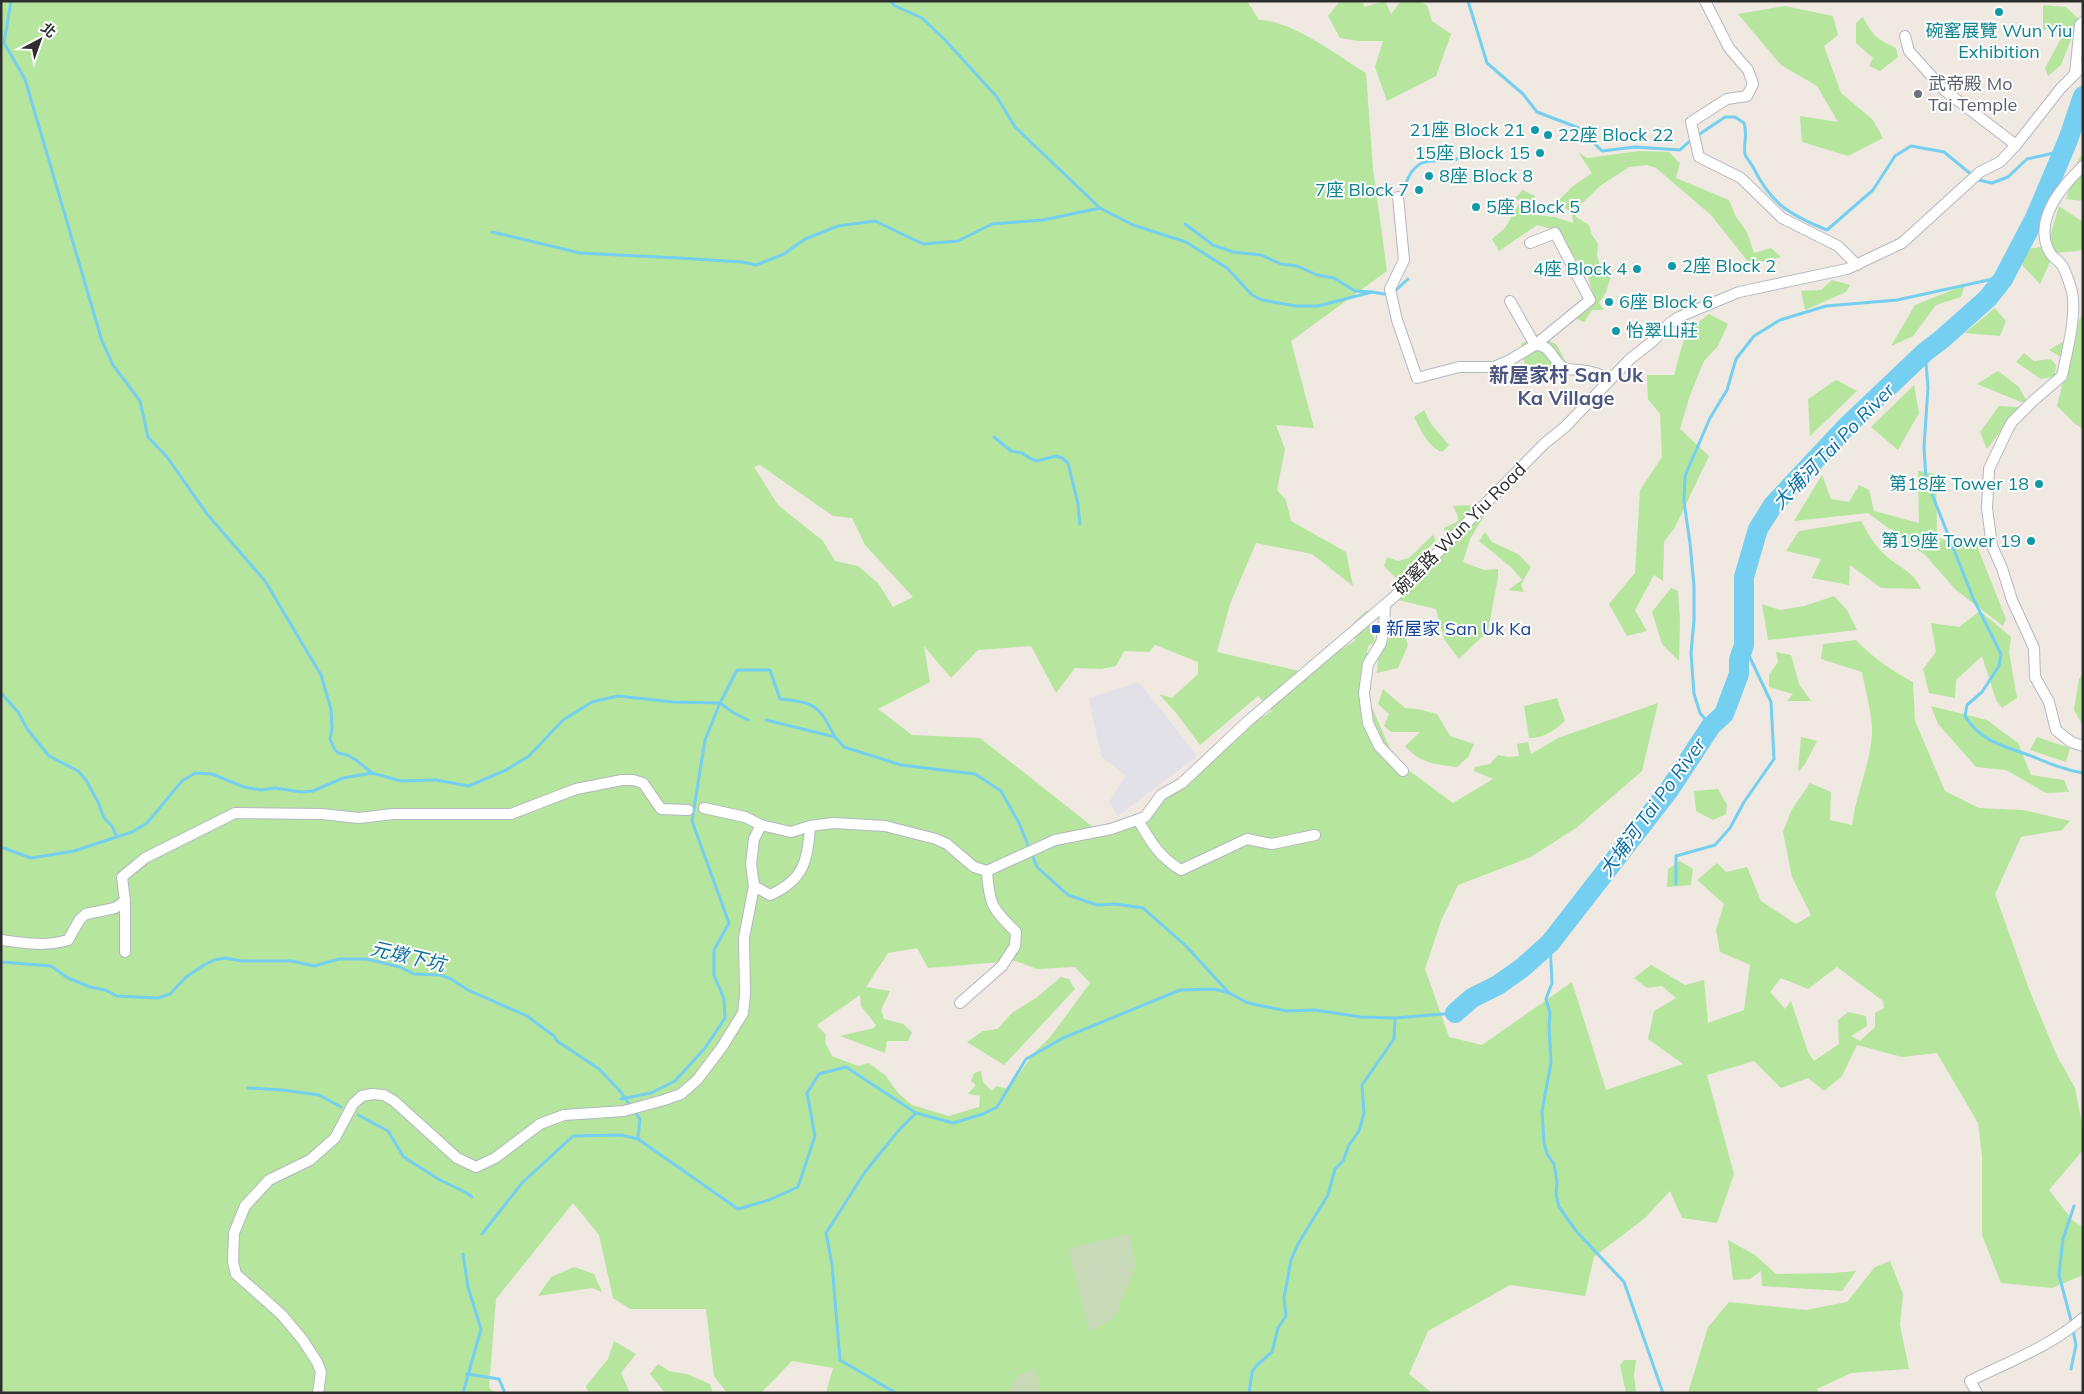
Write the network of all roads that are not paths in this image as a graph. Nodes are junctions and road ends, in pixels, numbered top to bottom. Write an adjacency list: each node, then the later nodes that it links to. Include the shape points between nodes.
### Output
1 (1705, 1): 9 (street, via 1729,48 1748,70 1753,84 1746,96 1727,99 1691,122 1699,157 1741,178 1782,218 1838,246)
2 (2083, 22): 4 (street, via 2079,32)
3 (1905, 36): 5 (street, via 1909,51 1944,90)
4 (2079, 70): 5 (street, 碗窰路 Wun Yiu Road, via 2060,88)
5 (2016, 145): 9 (street, 碗窰路 Wun Yiu Road, via 2000,162 1967,183 1902,243)
6 (2083, 166): 14 (street, via 2065,183 2044,226 2046,244 2051,255 2063,266 2074,307 2062,376 2008,429 1990,469 1987,508 1992,546 2034,648 2035,677 2049,702 2056,730 2071,742)
7 (1398, 197): 11 (street, via 1404,260 1390,289 1417,378 1459,367 1494,367)
8 (1530, 242): 11 (street, via 1555,233 1590,300)
9 (1857, 265): 12 (street, 碗窰路 Wun Yiu Road, via 1739,292 1692,310 1670,323)
10 (1510, 301): 11 (street)
11 (1535, 345): 12 (street, via 1546,347 1558,364 1567,369)
12 (1609, 380): 13 (street, 碗窰路 Wun Yiu Road)
13 (1385, 605): 15 (street, via 1381,643 1368,664 1364,693 1368,723 1379,746); 18 (street, 碗窰路 Wun Yiu Road, via 1248,721 1182,783 1161,795 1145,817)
14 (2083, 746)
15 (1403, 771)
16 (704, 808): 19 (street, via 745,817)
17 (688, 810): 24 (street, via 662,809 643,783 622,780 576,790 511,814 393,814 359,818 322,814 235,813 145,858 122,877)
18 (1138, 820): 21 (street, via 1165,861 1181,870 1247,839 1272,844); 22 (street, 碗窰路 Wun Yiu Road, via 1110,830 1055,840)
19 (761, 825): 20 (street, via 791,832); 23 (street, via 752,853)
20 (810, 826): 22 (street, via 834,823 886,826 936,838 974,867); 23 (street, via 805,861 793,881 770,895)
21 (1315, 835)
22 (987, 871): 27 (street, via 989,899 998,915 1016,932 1015,946 1002,966)
23 (754, 886): 29 (street, via 744,938 743,1013 697,1080 681,1094 624,1111 564,1115 540,1124 495,1158 476,1166 457,1158 394,1101 384,1095 366,1095 353,1104 335,1138 310,1160 269,1180 245,1206 234,1233 236,1274 302,1339 319,1367)
24 (125, 901): 25 (street, via 115,908 86,914 68,940 26,944); 26 (street)
25 (1, 940)
26 (125, 952)
27 (960, 1003)
28 (2083, 1318): 30 (street, via 2039,1347 1970,1381)
29 (318, 1393)
30 (1976, 1393)

